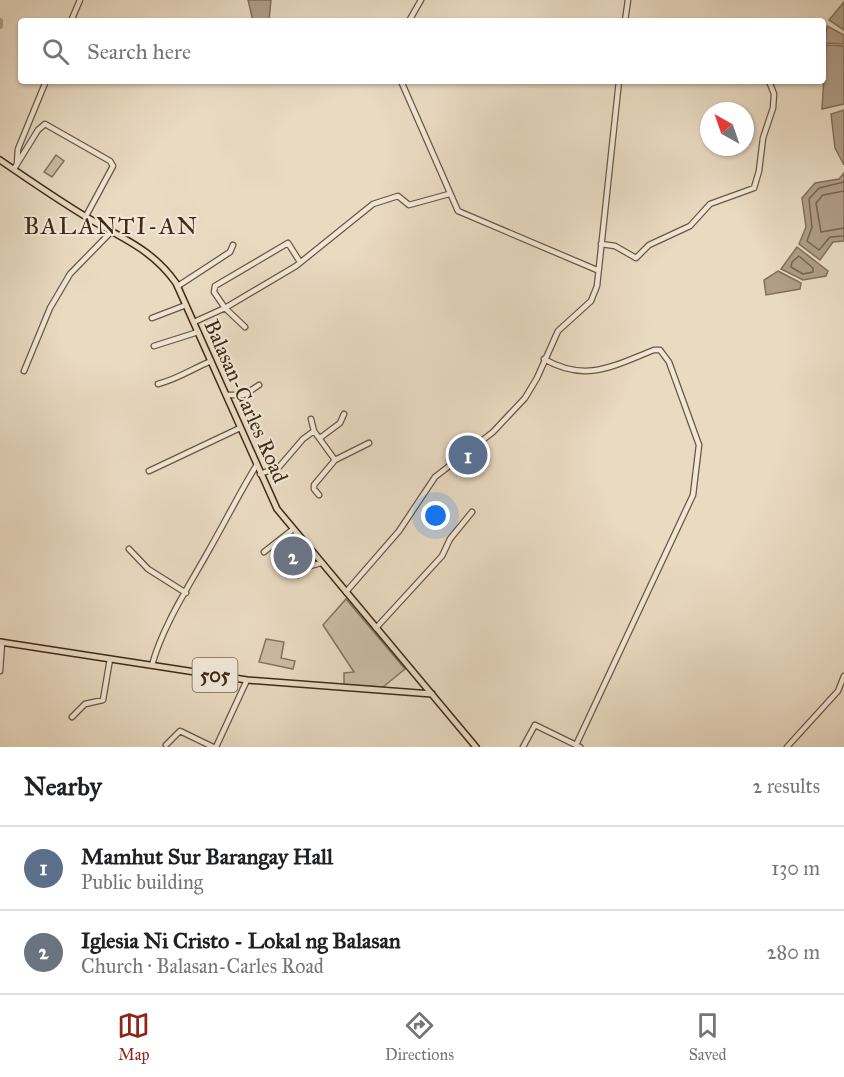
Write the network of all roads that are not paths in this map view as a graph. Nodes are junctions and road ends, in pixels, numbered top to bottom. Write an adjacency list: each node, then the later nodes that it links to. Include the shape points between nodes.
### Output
1 (80, 0): 4 (street)
2 (421, 0): 5 (street)
3 (628, 0): 6 (street)
4 (72, 18)
5 (411, 18)
6 (625, 18)
7 (45, 84): 12 (street, via 18,149)
8 (401, 84): 13 (street)
9 (619, 84): 16 (street)
10 (770, 84): 16 (street, via 773,108 754,188 710,204 690,226 649,245 636,258 615,246)
11 (0, 159): 12 (main road, Balasan-Carles Road)
12 (16, 167): 14 (main road, Balasan-Carles Road); 14 (street, via 45,124 113,163)
13 (449, 194): 18 (street, via 409,205 398,196 373,204); 19 (street, via 458,212)
14 (86, 216): 15 (main road, Balasan-Carles Road)
15 (111, 232): 20 (main road, Balasan-Carles Road, via 151,254); 30 (street, via 70,274 50,308)
16 (601, 244): 19 (street)
17 (233, 245): 20 (street, via 230,252)
18 (300, 262): 22 (street); 22 (street, via 288,243 215,286 214,292)
19 (597, 270): 28 (street, via 597,286 591,301 558,331)
20 (178, 286): 21 (main road, Balasan-Carles Road)
21 (186, 305): 23 (street); 24 (main road, Balasan-Carles Road)
22 (225, 308): 24 (street); 25 (street)
23 (152, 318)
24 (194, 322): 26 (main road, Balasan-Carles Road)
25 (245, 327)
26 (198, 332): 27 (street); 29 (main road, Balasan-Carles Road)
27 (154, 346)
28 (544, 359): 51 (street, via 525,398 493,432 435,477 399,531); 65 (street, via 565,370 599,370 660,350 669,362 699,445 693,495)
29 (211, 361): 31 (street, via 182,378); 33 (main road, Balasan-Carles Road)
30 (24, 371)
31 (158, 384)
32 (259, 385): 33 (street, via 244,395)
33 (226, 395): 36 (main road, Balasan-Carles Road)
34 (344, 414): 38 (street, via 340,423)
35 (310, 419): 37 (street)
36 (240, 428): 41 (main road, Balasan-Carles Road); 42 (street)
37 (314, 431): 38 (street); 43 (street, via 279,467)
38 (320, 438): 40 (street)
39 (369, 443): 40 (street)
40 (335, 460): 44 (street, via 314,485)
41 (256, 466): 43 (main road, Balasan-Carles Road); 52 (street)
42 (149, 471)
43 (260, 474): 46 (main road, Balasan-Carles Road, via 276,509)
44 (319, 495)
45 (472, 512): 53 (street, via 442,556)
46 (292, 530): 48 (street); 49 (main road, Balasan-Carles Road)
47 (129, 549): 52 (street, via 148,569)
48 (264, 552)
49 (321, 563): 50 (street); 51 (main road, Balasan-Carles Road)
50 (298, 575)
51 (346, 592): 53 (main road, Balasan-Carles Road)
52 (186, 593): 56 (street)
53 (376, 628): 60 (main road, Balasan-Carles Road)
54 (1, 642): 55 (main road, 505); 57 (street)
55 (110, 659): 56 (main road, 505); 63 (street, via 103,700 85,704)
56 (152, 665): 59 (main road, 505)
57 (0, 671)
58 (844, 676): 69 (street, via 838,692)
59 (247, 680): 61 (main road, 505); 66 (street)
60 (422, 682): 61 (main road); 62 (main road, Balasan-Carles Road)
61 (416, 693): 62 (main road, 505)
62 (432, 694): 67 (main road, Balasan-Carles Road)
63 (72, 717)
64 (166, 745): 66 (street, via 180,731)
65 (579, 746): 68 (street, via 535,725)
66 (214, 747)
67 (477, 747)
68 (523, 747)
69 (787, 747)

